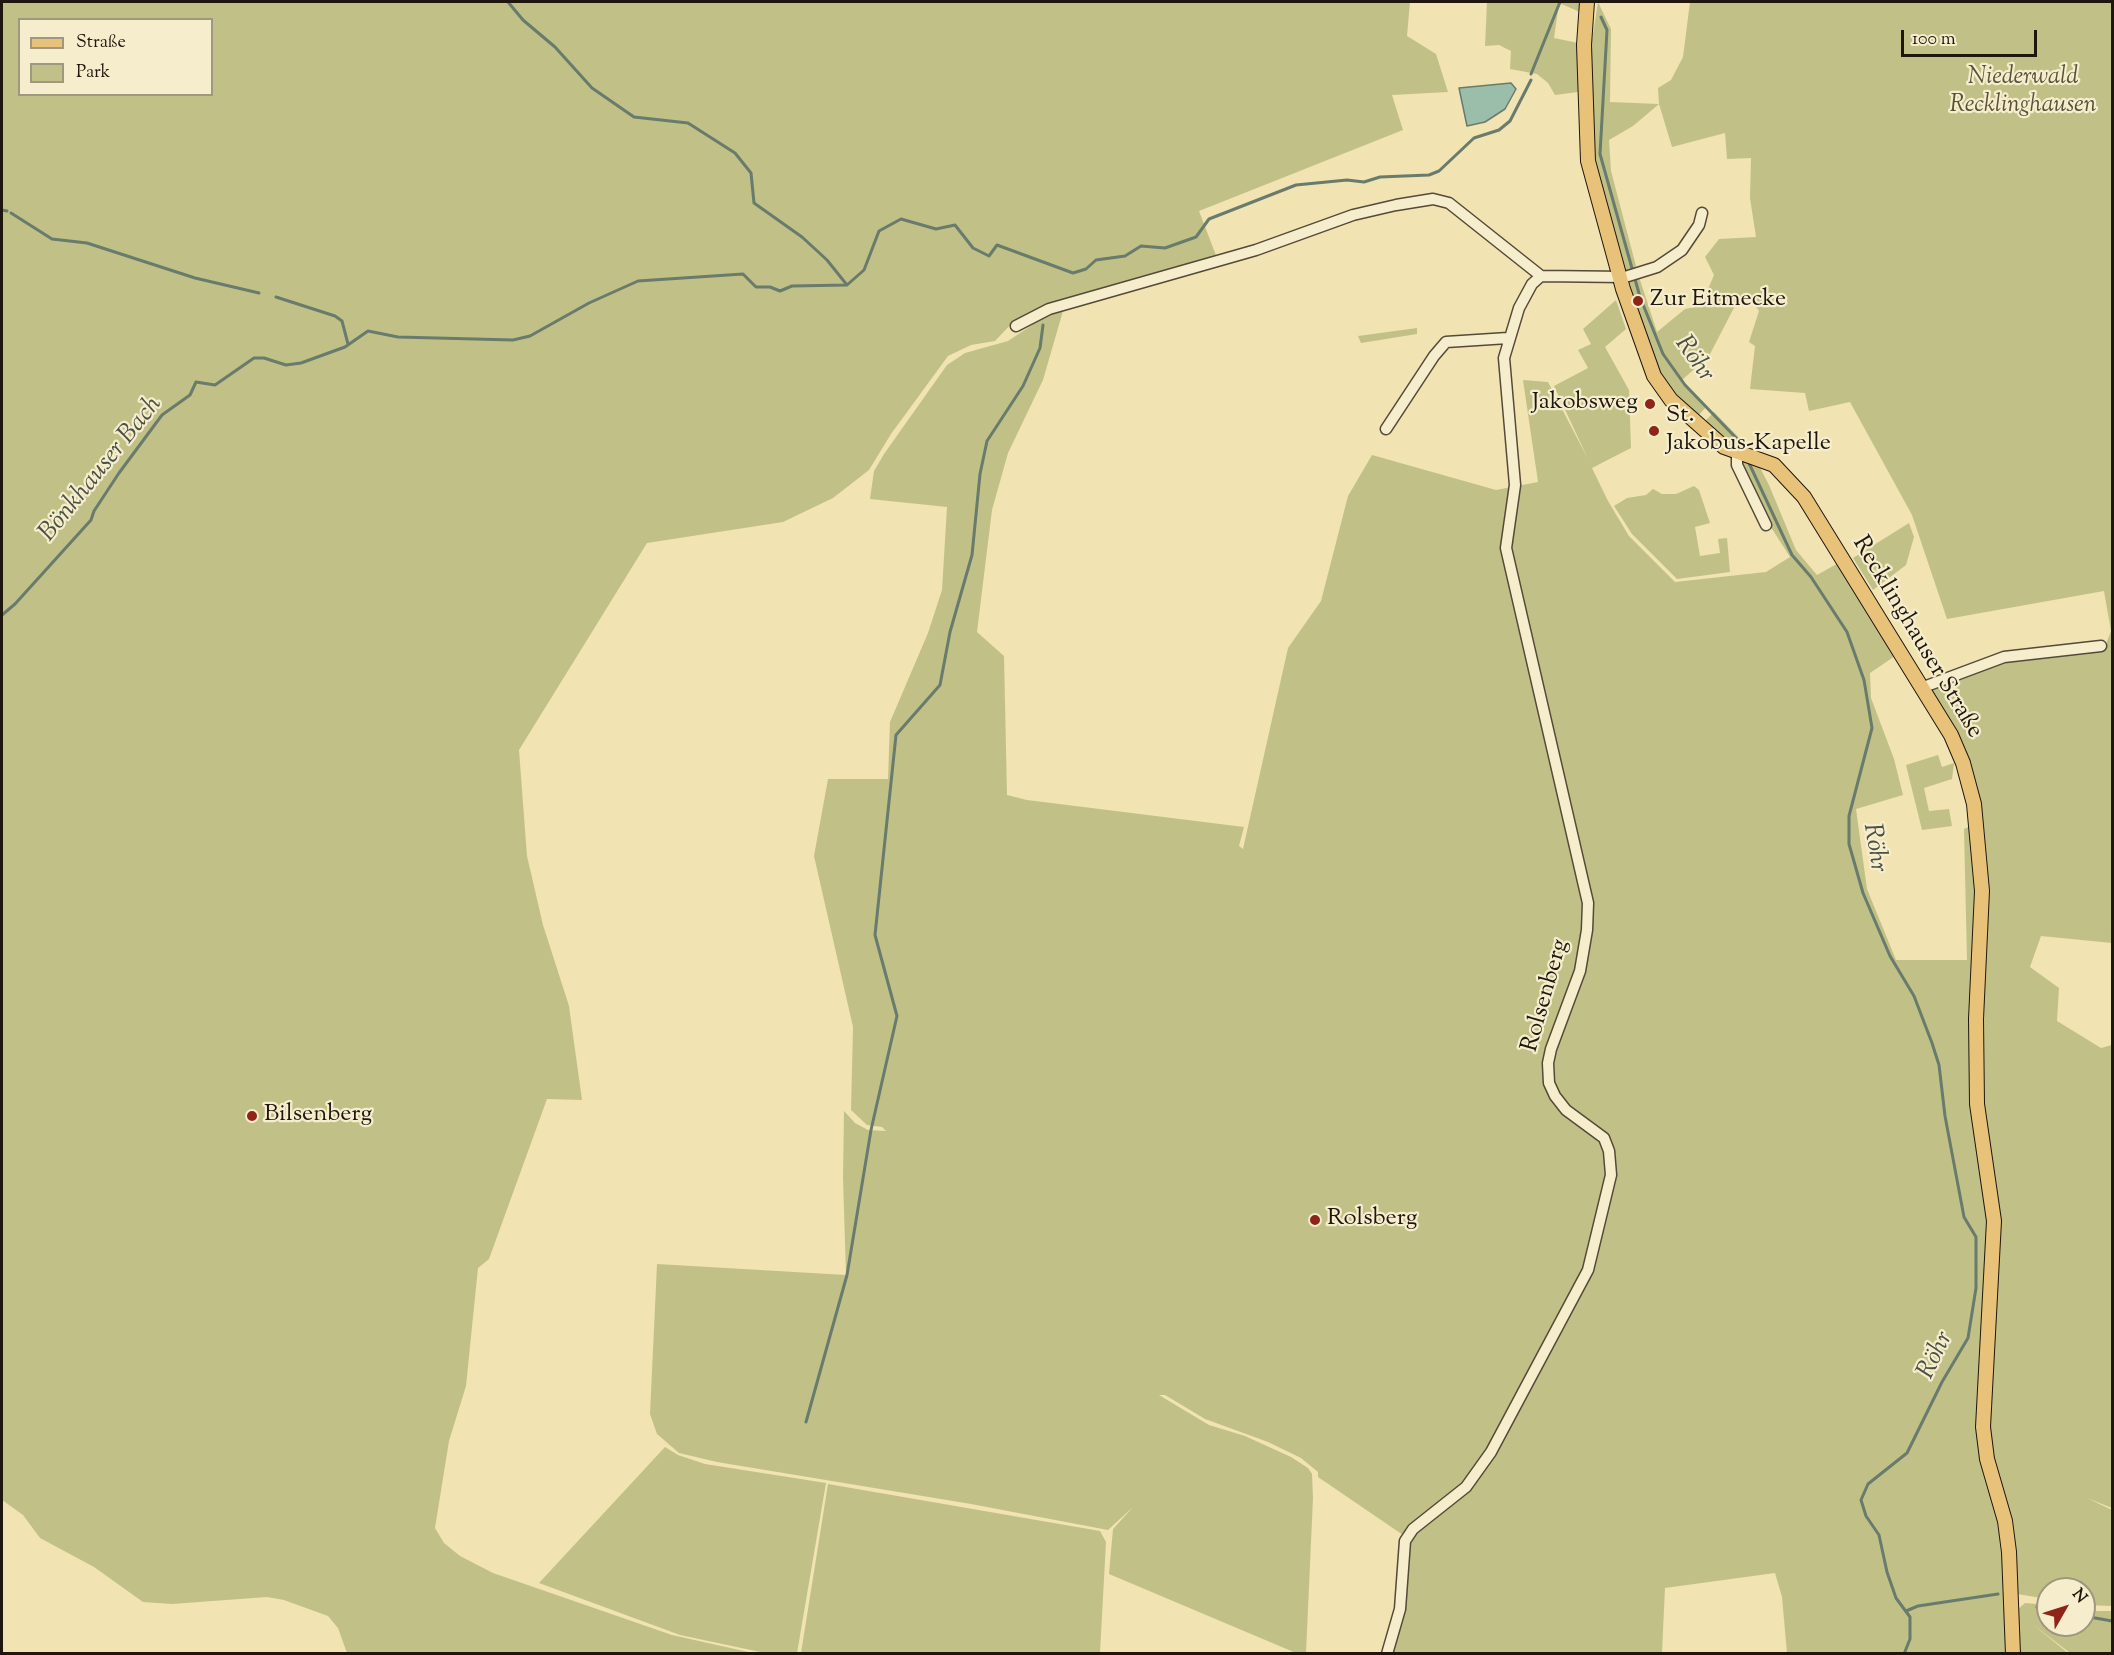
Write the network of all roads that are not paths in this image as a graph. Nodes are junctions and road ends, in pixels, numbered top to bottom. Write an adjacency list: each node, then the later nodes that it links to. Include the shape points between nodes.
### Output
1 (1587, 2): 4 (main road, Recklinghauser Straße, via 1587,153)
2 (1702, 213): 4 (street, via 1693,235 1676,255 1657,267)
3 (1541, 276): 4 (street); 5 (street, via 1455,206 1433,199 1353,214 1299,236 1049,309); 6 (street, Rolsenberg, via 1525,297)
4 (1622, 277): 8 (main road, Recklinghauser Straße, via 1658,382 1671,400 1708,433)
5 (1016, 326)
6 (1508, 338): 7 (street, via 1446,342); 12 (street, Rolsenberg, via 1503,364 1515,485 1506,548 1588,903 1580,971 1551,1049 1550,1083 1566,1110 1604,1138 1611,1175 1588,1270 1491,1452 1466,1487 1413,1529 1405,1541 1400,1609)
7 (1386, 429)
8 (1738, 453): 9 (street, via 1737,465); 11 (main road, Recklinghauser Straße, via 1774,465 1804,497)
9 (1766, 525)
10 (2101, 646): 11 (street, via 2004,657)
11 (1922, 688): 13 (main road, Recklinghauser Straße, via 1951,735 1974,804 1982,891 1977,1104 1994,1221 1983,1427 1987,1459 2006,1521)
12 (1387, 1653)
13 (2013, 1653)

